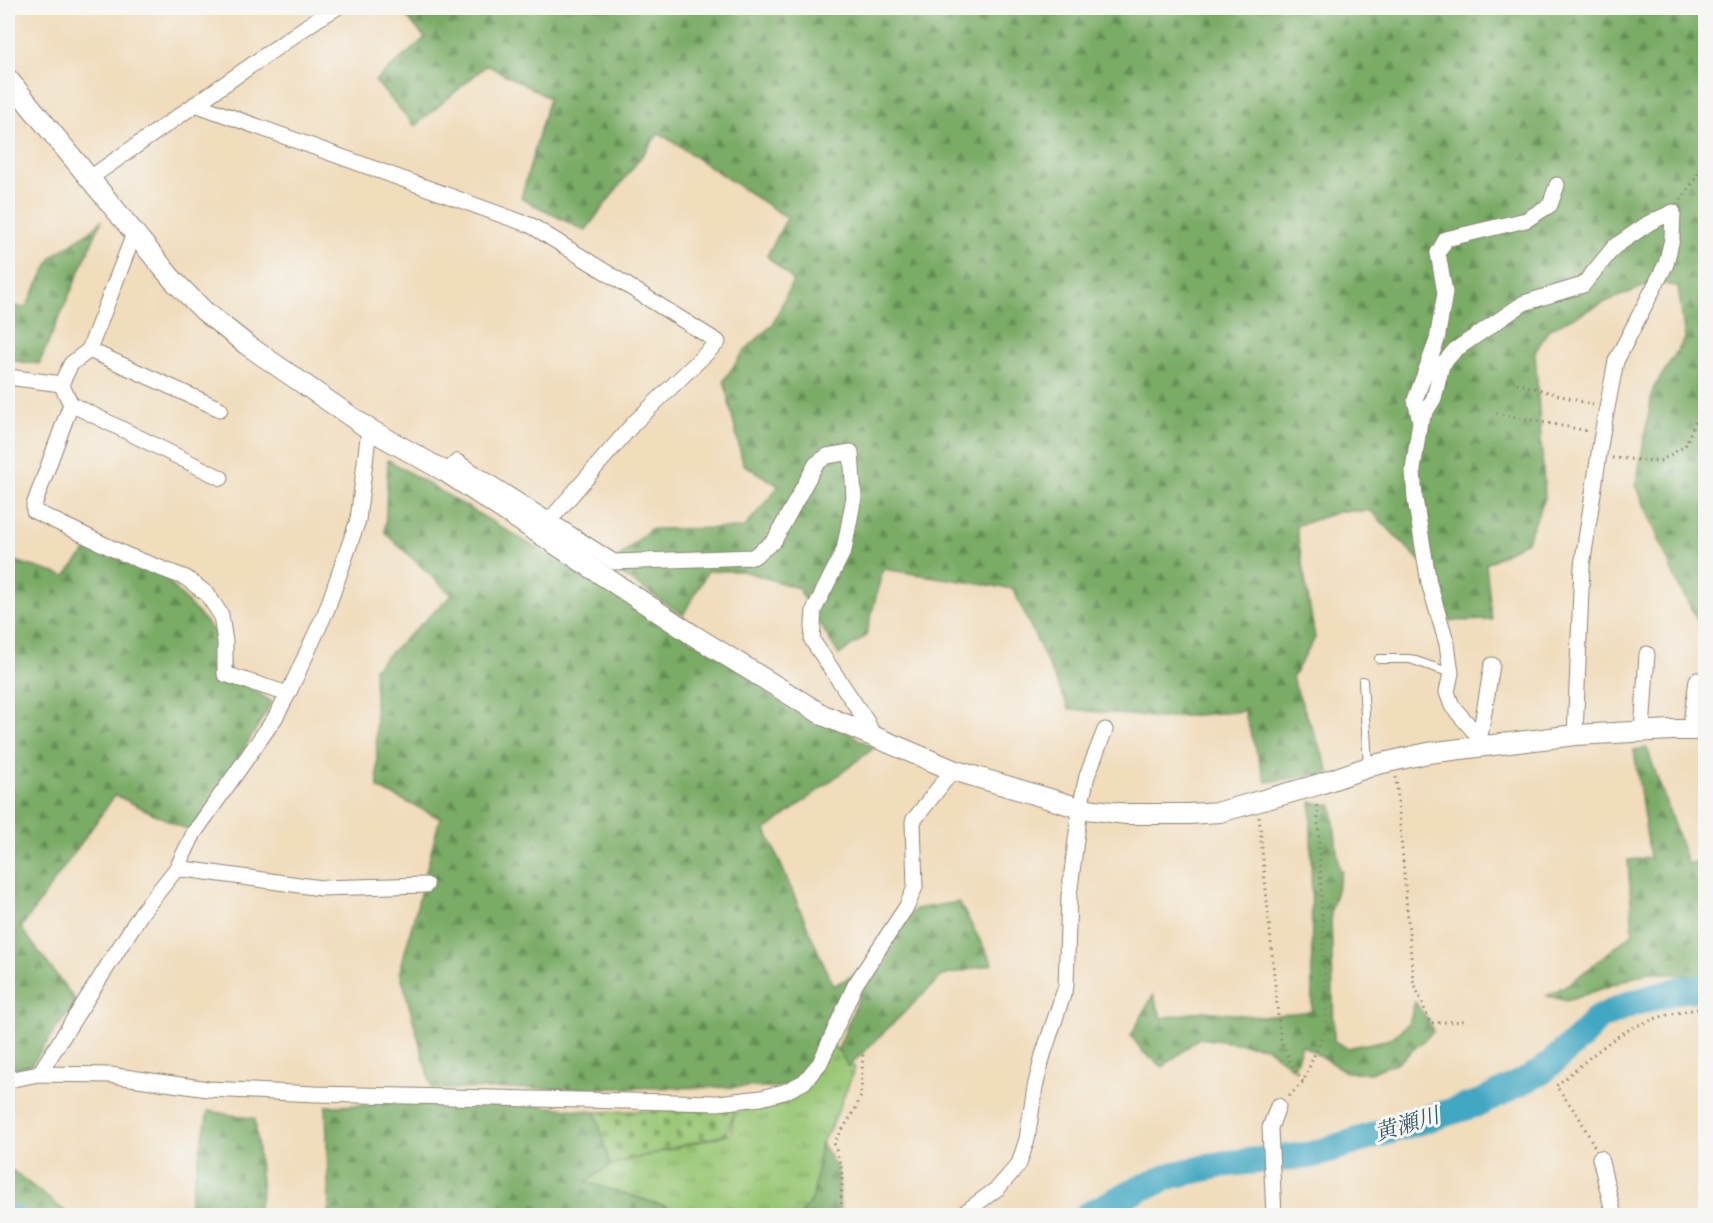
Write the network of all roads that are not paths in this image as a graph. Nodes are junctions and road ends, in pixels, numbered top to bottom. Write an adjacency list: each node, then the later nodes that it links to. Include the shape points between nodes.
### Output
1 (336, 8): 3 (street)
2 (8, 79): 4 (street)
3 (195, 104): 4 (street); 16 (street, via 532,226 718,342 634,423)
4 (90, 178): 6 (street)
5 (1557, 185): 12 (street, via 1550,205 1526,220 1446,239 1438,253 1445,293 1437,340 1415,400)
6 (135, 234): 7 (street); 13 (street, via 204,311)
7 (89, 350): 9 (street, via 70,364); 11 (street)
8 (8, 377): 9 (street)
9 (61, 384): 10 (street)
10 (71, 404): 15 (street); 23 (street, via 34,511 126,555 186,578 207,594 221,615 225,674)
11 (220, 409)
12 (1420, 421): 20 (street, via 1413,470 1415,499 1429,583 1447,644); 27 (street, via 1434,398 1443,365 1455,350 1524,303 1583,285 1614,247 1673,212 1666,264 1617,361 1602,434 1582,566)
13 (369, 429): 14 (street); 23 (street, via 358,520 327,609)
14 (446, 472): 16 (street, via 457,462); 28 (street, via 733,660 823,715)
15 (221, 478)
16 (550, 520): 28 (street, via 614,562 753,557 774,541 816,464 827,456 851,452 854,497 844,550 814,610 812,640)
17 (1647, 654): 26 (street)
18 (1379, 659): 20 (lane, via 1410,659)
19 (1492, 665): 29 (street)
20 (1451, 673): 29 (street, via 1447,692 1452,706)
21 (1697, 680): 25 (street)
22 (1363, 681): 30 (lane)
23 (288, 694): 33 (street, via 194,833)
24 (1105, 730): 32 (street, via 1087,776)
25 (1698, 730): 26 (street)
26 (1642, 731): 27 (street)
27 (1575, 735): 29 (street)
28 (874, 737): 31 (street)
29 (1483, 740): 30 (street)
30 (1368, 767): 32 (street, via 1220,812 1126,814)
31 (953, 770): 32 (street); 35 (street, via 914,821 915,887 907,906 855,985 820,1063 804,1082 784,1092 718,1102 325,1095 208,1089 110,1075)
32 (1080, 808): 39 (street, via 1069,896 1066,986 1043,1055 1027,1139 1019,1164 998,1188)
33 (177, 868): 34 (street, via 321,888); 35 (street, via 142,912)
34 (426, 885)
35 (39, 1074): 36 (street)
36 (8, 1080)
37 (1278, 1106): 40 (street, via 1270,1128)
38 (1600, 1158): 41 (street)
39 (960, 1215)
40 (1274, 1215)
41 (1614, 1215)

